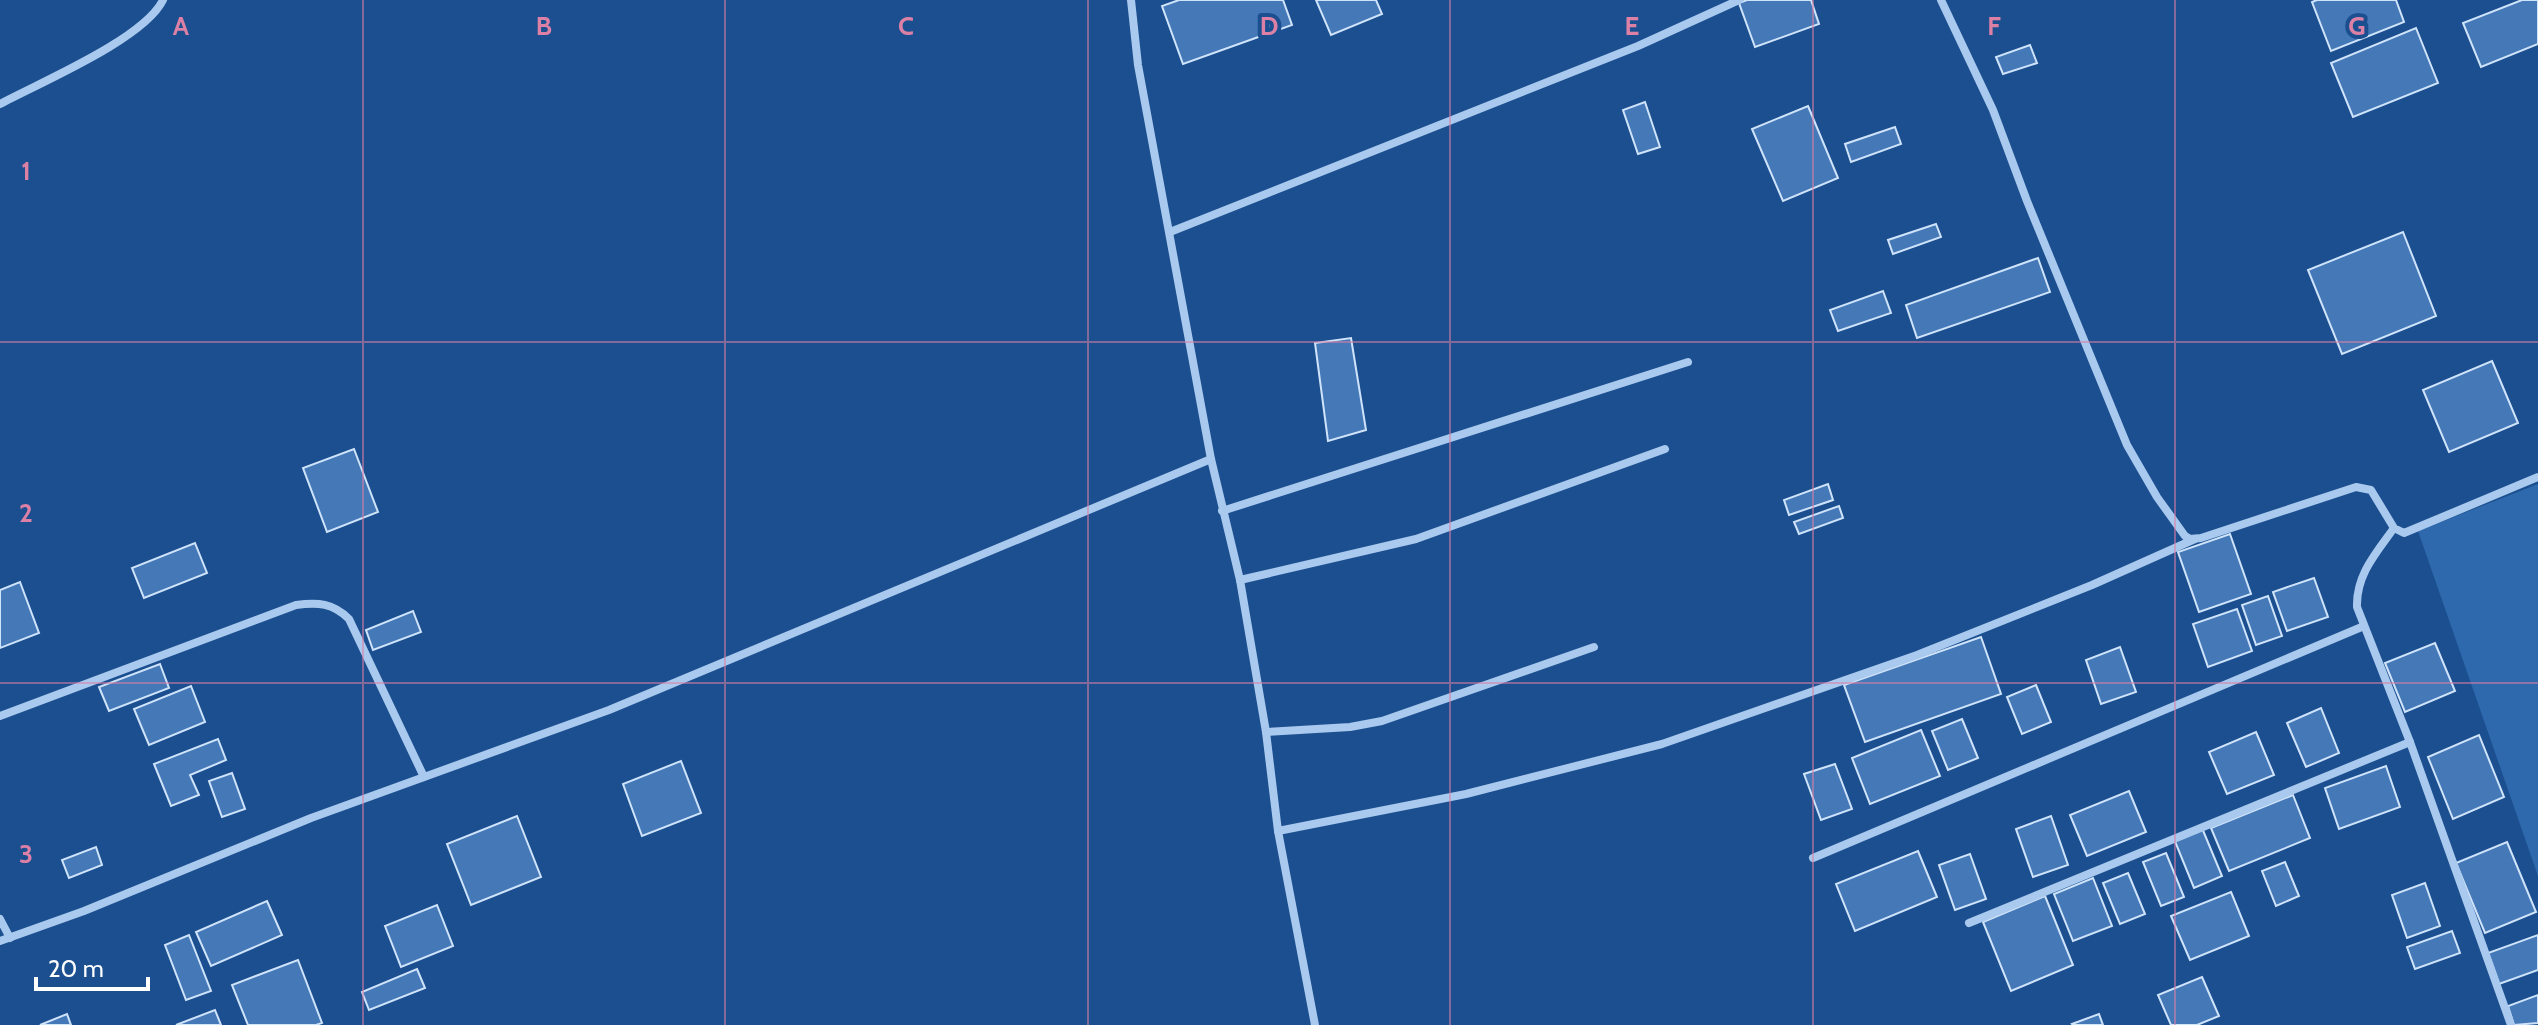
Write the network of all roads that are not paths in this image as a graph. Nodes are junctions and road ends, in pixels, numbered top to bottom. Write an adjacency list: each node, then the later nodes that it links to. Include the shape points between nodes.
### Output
1 (163, 0): 5 (street, via 133,34)
2 (1131, 0): 6 (street)
3 (1739, 0): 6 (street, via 1638,46)
4 (1941, 0): 13 (street, via 1993,110 2127,445 2185,536)
5 (0, 104)
6 (1170, 232): 9 (street)
7 (1688, 362): 11 (street)
8 (1665, 449): 14 (street, via 1416,539)
9 (1211, 459): 11 (street); 20 (street, via 609,710)
10 (2538, 477): 12 (street, via 2408,531)
11 (1222, 511): 14 (street)
12 (2394, 528): 13 (street, via 2371,490 2356,487); 15 (street, via 2368,564 2357,592)
13 (2196, 539): 21 (street, via 1917,655 1662,744 1466,794)
14 (1240, 580): 18 (street)
15 (2364, 626): 19 (street); 22 (street)
16 (1594, 647): 18 (street, via 1382,721)
17 (0, 716): 20 (street, via 296,605 329,604 349,619)
18 (1266, 732): 21 (street)
19 (2410, 742): 24 (street); 28 (street)
20 (424, 777): 25 (street)
21 (1278, 831): 27 (street)
22 (1813, 858)
23 (0, 919): 25 (street)
24 (1969, 923)
25 (10, 938): 26 (street)
26 (0, 941)
27 (1315, 1025)
28 (2511, 1025)

